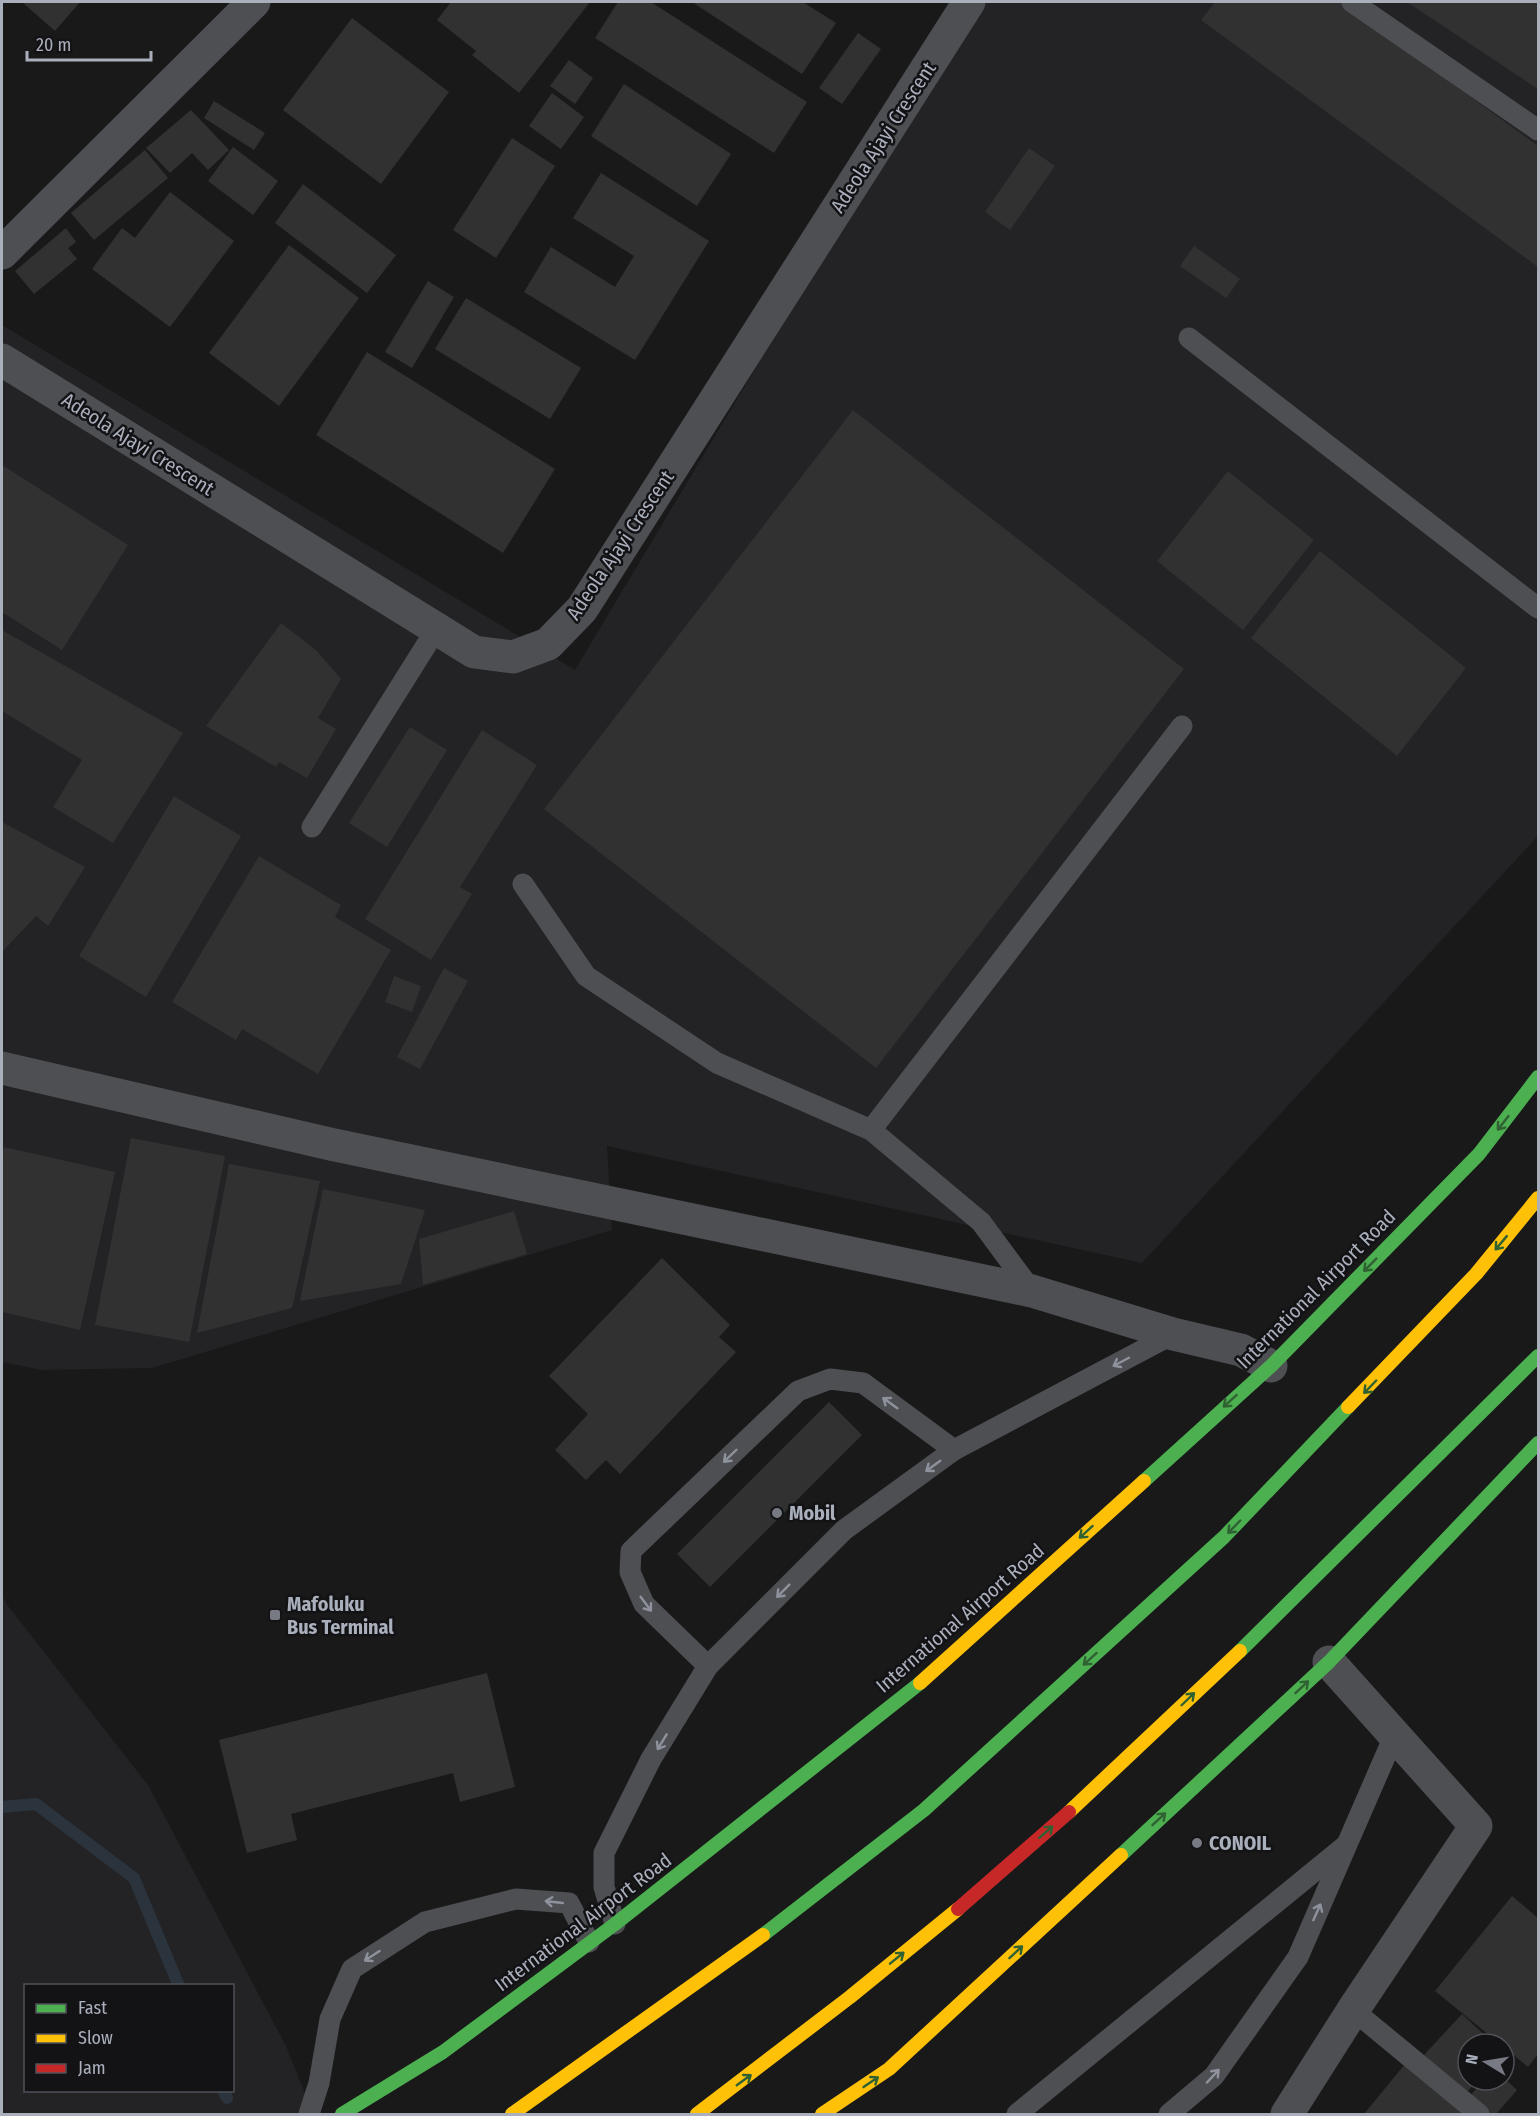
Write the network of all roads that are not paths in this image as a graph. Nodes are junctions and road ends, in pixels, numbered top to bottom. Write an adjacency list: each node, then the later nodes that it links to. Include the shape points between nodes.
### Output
1 (254, 2): 5 (street)
2 (969, 2): 9 (street, Adeola Ajayi Crescent, via 582,609 548,644 513,657 474,652)
3 (1353, 2): 4 (lane)
4 (1539, 130)
5 (2, 253)
6 (1189, 338): 8 (lane)
7 (2, 360): 9 (street, Adeola Ajayi Crescent)
8 (1539, 608)
9 (437, 628): 11 (lane)
10 (1182, 726): 15 (lane)
11 (312, 826)
12 (523, 884): 15 (lane, via 586,976 717,1063)
13 (2, 1068): 17 (street, via 330,1144)
14 (1539, 1077): 20 (main road, International Airport Road, one-way to 20, via 1479,1154)
15 (871, 1130): 17 (lane, via 981,1222)
16 (1539, 1198): 32 (main road, one-way to 32, via 1445,1307 1224,1537 924,1810 726,1963)
17 (1032, 1292): 18 (street)
18 (1173, 1335): 20 (street, via 1241,1350); 22 (lane, one-way to 22)
19 (1539, 1356): 33 (main road, one-way to 19, via 941,1923 1094,1791)
20 (1271, 1365): 27 (main road, International Airport Road, one-way to 27, via 926,1678)
21 (1539, 1443): 23 (main road)
22 (954, 1450): 24 (lane, one-way to 24, via 844,1530); 24 (lane, one-way to 24, via 863,1383 830,1379 798,1391 631,1551 630,1572 644,1604)
23 (1329, 1662): 25 (street); 34 (main road, one-way to 23, via 889,2069)
24 (708, 1665): 27 (lane, one-way to 27, via 651,1759 604,1853 604,1887)
25 (1395, 1734): 26 (lane); 29 (street, via 1476,1826)
26 (1347, 1844): 35 (lane); 36 (lane, one-way to 26, via 1214,2076 1298,1957)
27 (615, 1924): 28 (main road, International Airport Road)
28 (589, 1942): 30 (lane, one-way to 30, via 569,1903 516,1899 425,1922 352,1969 330,2019); 31 (main road, International Airport Road, via 442,2052)
29 (1353, 2010): 37 (street); 38 (lane)
30 (309, 2115)
31 (342, 2115)
32 (512, 2115)
33 (697, 2115)
34 (822, 2115)
35 (1017, 2115)
36 (1169, 2115)
37 (1287, 2115)
38 (1479, 2115)

